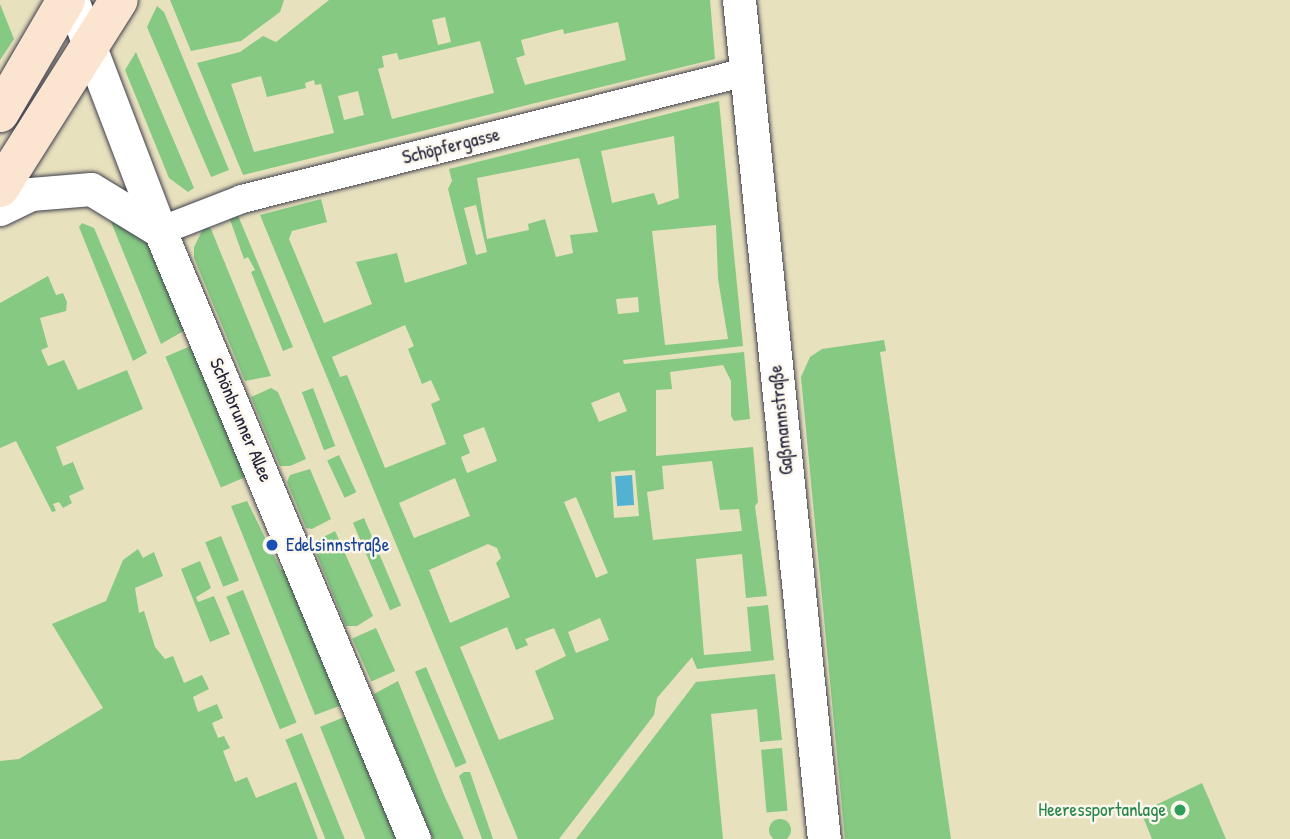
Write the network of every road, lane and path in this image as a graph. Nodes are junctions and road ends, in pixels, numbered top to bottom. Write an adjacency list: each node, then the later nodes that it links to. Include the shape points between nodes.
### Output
1 (66, 0): 7 (main road)
2 (72, 0): 5 (street, Schönbrunner Allee)
3 (119, 0): 5 (main road)
4 (739, 0): 6 (street, Gaßmannstraße)
5 (89, 43): 8 (main road); 10 (street, Schönbrunner Allee)
6 (746, 72): 10 (street, Schöpfergasse, via 242,199); 12 (street, Gaßmannstraße)
7 (0, 113)
8 (0, 188)
9 (0, 209): 10 (street, via 31,194 91,189)
10 (160, 231): 11 (street, Schönbrunner Allee)
11 (414, 839)
12 (824, 839)

